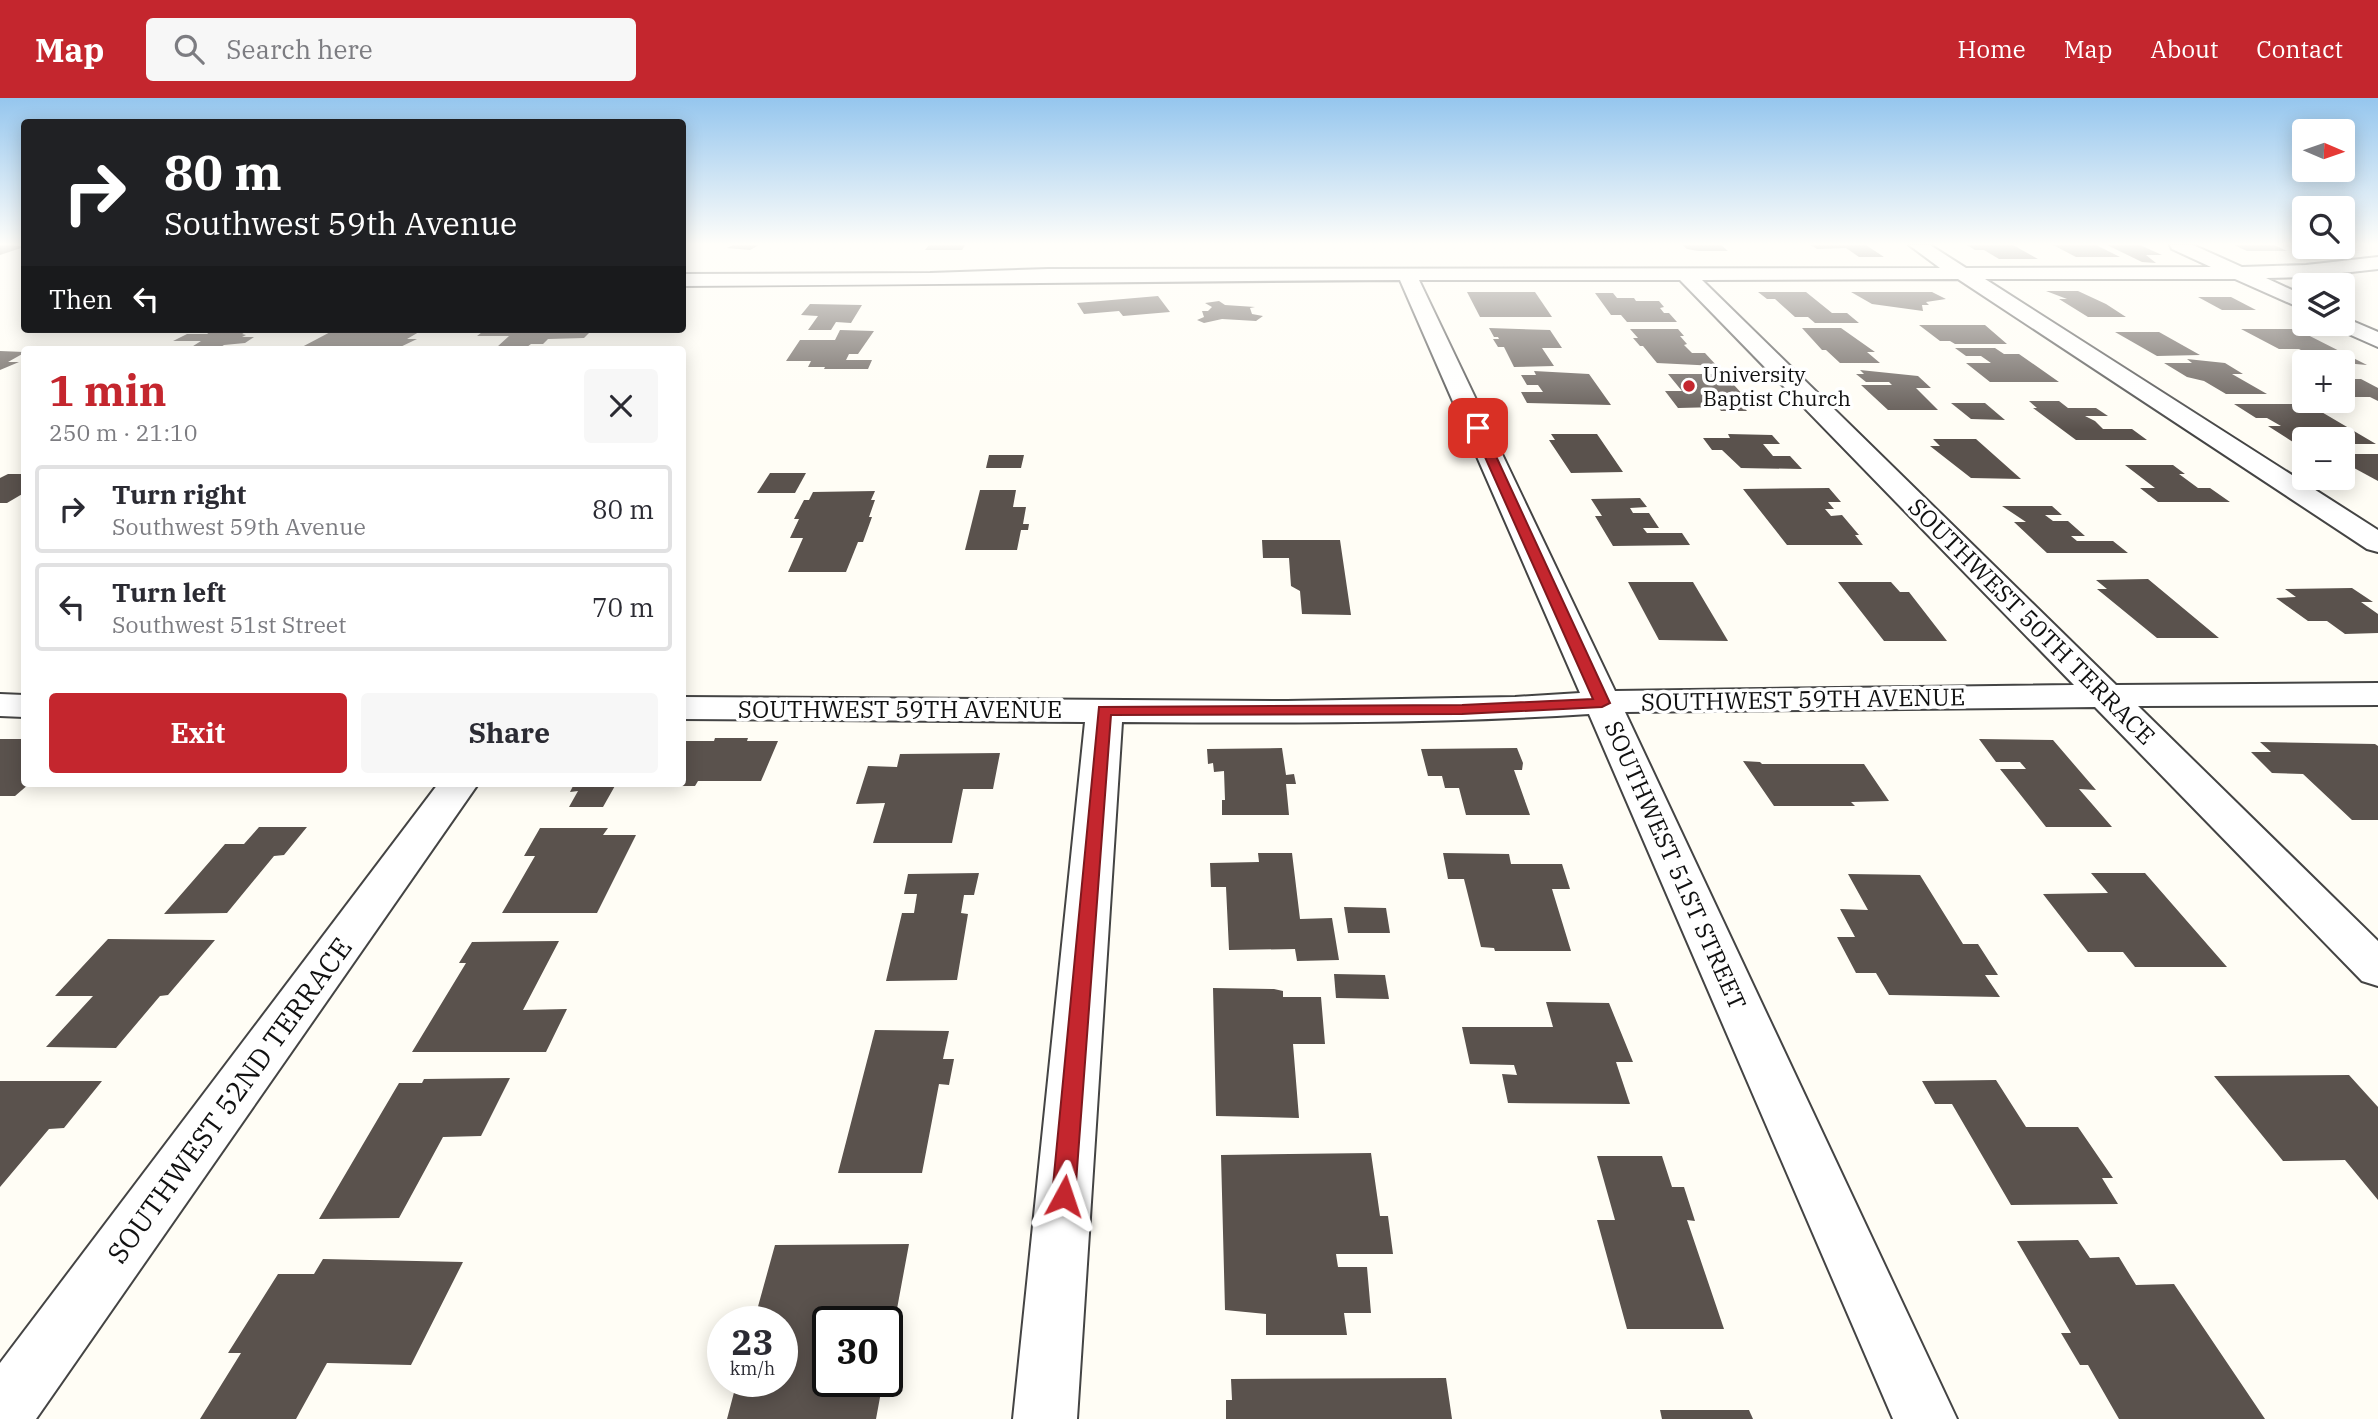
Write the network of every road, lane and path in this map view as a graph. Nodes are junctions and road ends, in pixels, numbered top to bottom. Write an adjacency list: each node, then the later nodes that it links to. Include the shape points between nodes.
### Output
1 (1421, 307): 9 (street, SOUTHWEST 51ST STREET)
2 (1718, 307): 8 (street, SOUTHWEST 50TH TERRACE)
3 (2013, 307): 6 (street)
4 (2355, 329): 5 (street)
5 (2378, 340)
6 (2378, 543)
7 (2378, 694): 8 (street, SOUTHWEST 59TH AVENUE)
8 (2106, 695): 9 (street, SOUTHWEST 59TH AVENUE); 15 (street, SOUTHWEST 50TH TERRACE)
9 (1602, 703): 13 (street, SOUTHWEST 59TH AVENUE, via 1462,709); 18 (street, SOUTHWEST 51ST STREET)
10 (0, 705): 11 (street)
11 (21, 706)
12 (686, 708): 13 (street, SOUTHWEST 59TH AVENUE)
13 (1104, 711): 17 (street)
14 (456, 787): 16 (street, SOUTHWEST 52ND TERRACE)
15 (2378, 969)
16 (0, 1416)
17 (1045, 1419)
18 (1925, 1419)

